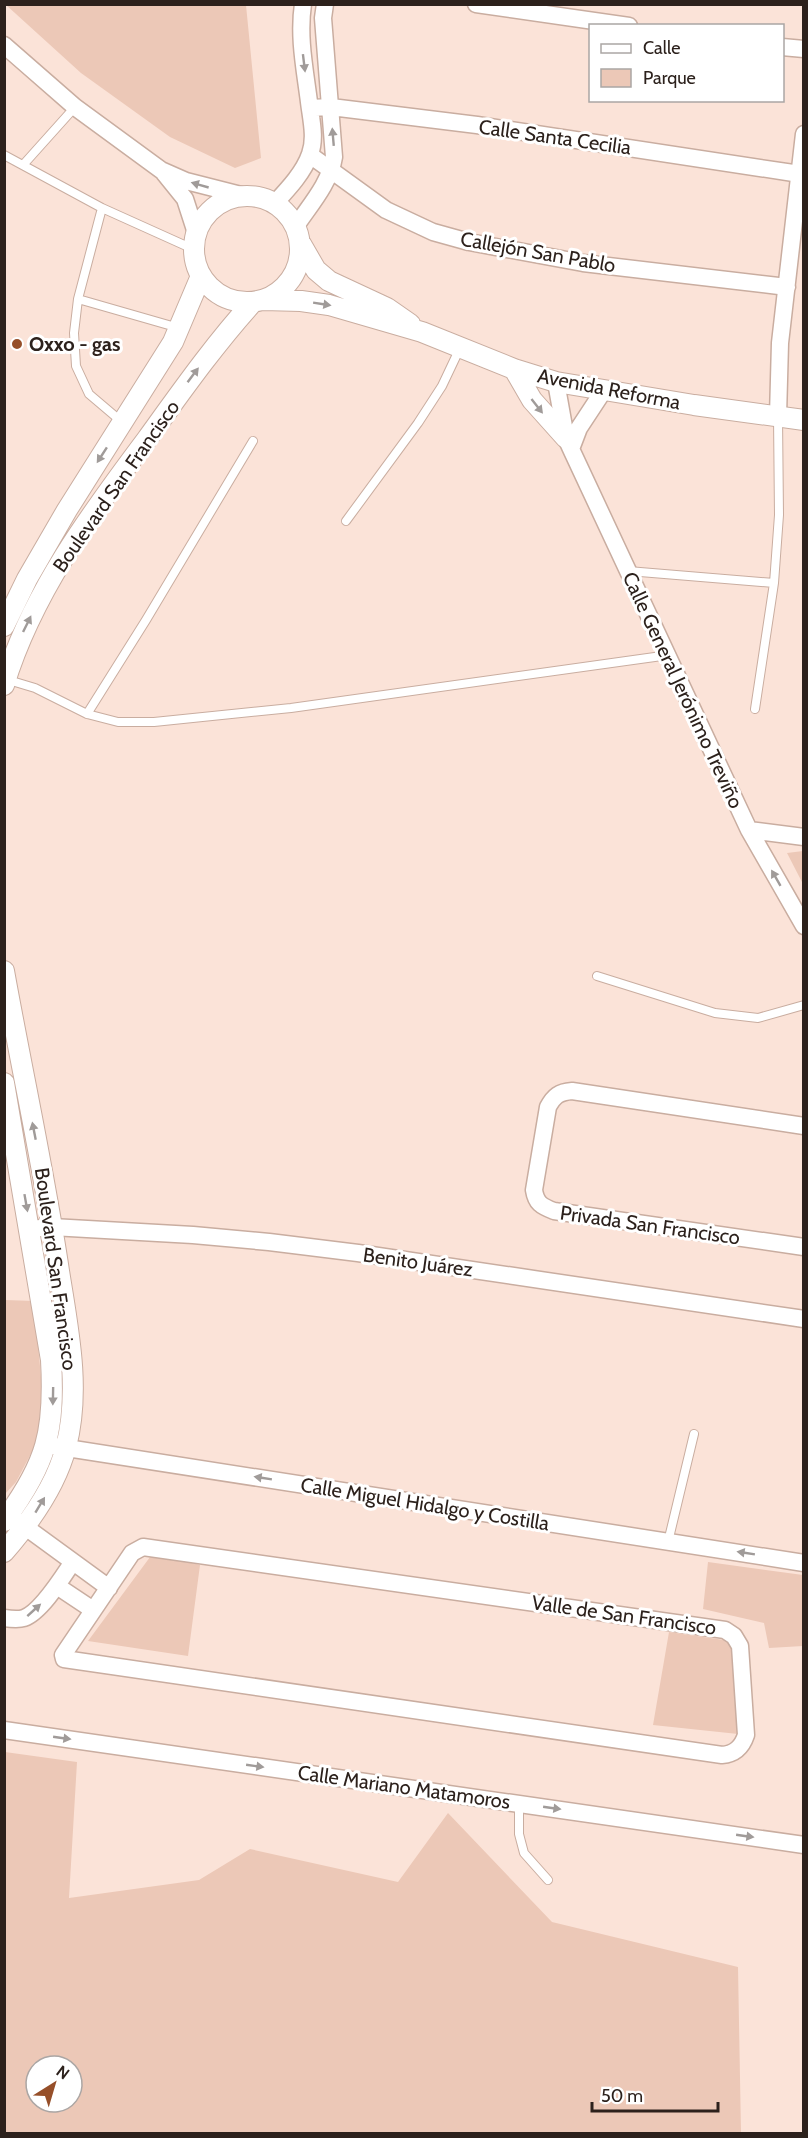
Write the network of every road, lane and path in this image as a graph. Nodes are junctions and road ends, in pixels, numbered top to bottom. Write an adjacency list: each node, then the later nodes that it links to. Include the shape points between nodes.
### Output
1 (303, 4): 10 (street, one-way to 10, via 300,31)
2 (325, 4): 8 (street)
3 (476, 4): 4 (street)
4 (615, 24)
5 (4, 45): 9 (street)
6 (784, 46): 7 (street)
7 (804, 49)
8 (331, 107): 10 (street, Calle Santa Cecilia); 15 (street, one-way to 8); 17 (street, Calle Santa Cecilia)
9 (75, 108): 14 (lane); 16 (street)
10 (310, 108): 13 (street)
11 (804, 134): 17 (street)
12 (4, 155): 14 (lane)
13 (310, 155): 15 (street, Callejón San Pablo); 19 (street)
14 (23, 165): 20 (lane)
15 (332, 169): 21 (street); 24 (street, Callejón San Pablo, via 386,210 433,232 469,242 583,263)
16 (161, 170): 18 (street, one-way to 16, via 186,181); 22 (street, via 185,199)
17 (800, 174): 24 (street)
18 (241, 195): 19 (street); 22 (street, via 212,208 202,219)
19 (275, 203): 21 (street, via 287,213)
20 (102, 208): 22 (lane); 25 (lane)
21 (298, 235): 26 (street, via 299,262 292,278 280,292); 28 (street, Avenida Reforma, via 316,270 329,281 387,308)
22 (194, 241): 23 (street)
23 (201, 276): 26 (street, via 215,291 232,300); 27 (street, Boulevard San Francisco)
24 (787, 287): 33 (street, via 780,343)
25 (78, 299): 27 (lane); 35 (lane, via 76,366 89,394)
26 (258, 301): 28 (street, Avenida Reforma, one-way to 28, via 329,305); 43 (street, Boulevard San Francisco, one-way to 26, via 23,632 86,523 223,336)
27 (180, 329): 35 (street, Boulevard San Francisco)
28 (422, 332): 29 (street, Avenida Reforma)
29 (460, 348): 30 (street, Avenida Reforma); 38 (lane, via 418,423)
30 (514, 369): 31 (street, Avenida Reforma); 37 (street, one-way to 37, via 531,400)
31 (556, 382): 32 (street, Avenida Reforma); 37 (street, Calle General Jerónimo Treviño)
32 (604, 390): 33 (street, Avenida Reforma); 37 (street)
33 (778, 416): 34 (street, Avenida Reforma); 40 (lane, via 779,515)
34 (804, 420)
35 (123, 423): 41 (street, Boulevard San Francisco, one-way to 41, via 44,549)
36 (253, 441): 45 (lane)
37 (568, 443): 39 (street, Calle General Jerónimo Treviño)
38 (346, 521)
39 (628, 571): 40 (lane); 42 (street, Calle General Jerónimo Treviño)
40 (774, 583): 44 (lane)
41 (4, 626)
42 (669, 655): 45 (lane, via 279,710 154,722 118,722); 46 (street, Calle General Jerónimo Treviño)
43 (5, 681): 45 (lane, via 34,688)
44 (755, 710)
45 (87, 714)
46 (749, 830): 47 (street); 48 (street, Calle General Jerónimo Treviño, one-way to 46)
47 (804, 837)
48 (804, 926)
49 (4, 971): 54 (street, Boulevard San Francisco, one-way to 49)
50 (597, 976): 51 (lane, via 715,1013 758,1018)
51 (804, 1005)
52 (4, 1083): 55 (street, Boulevard San Francisco, one-way to 55)
53 (804, 1126): 56 (street, Privada San Francisco, via 561,1092 548,1107 534,1190 540,1206 554,1211)
54 (52, 1227): 55 (street, Benito Juárez); 57 (street, Benito Juárez, via 302,1246); 60 (street, Boulevard San Francisco, via 72,1376 72,1415)
55 (30, 1229): 59 (street, Boulevard San Francisco, one-way to 59, via 54,1398)
56 (804, 1247)
57 (804, 1319)
58 (694, 1434): 63 (lane)
59 (46, 1445): 60 (street, Calle Miguel Hidalgo y Costilla); 61 (street, Boulevard San Francisco, via 31,1482)
60 (66, 1448): 62 (street, Boulevard San Francisco, one-way to 60, via 43,1500); 63 (street, Calle Miguel Hidalgo y Costilla, one-way to 60)
61 (7, 1518): 62 (street)
62 (25, 1528): 64 (street, Boulevard San Francisco); 65 (street)
63 (668, 1542): 66 (street, Calle Miguel Hidalgo y Costilla, one-way to 63)
64 (4, 1552)
65 (72, 1563): 67 (street); 68 (street)
66 (804, 1563)
67 (57, 1586): 69 (street); 70 (street, one-way to 67, via 30,1615)
68 (109, 1588): 69 (street, Valle de San Francisco); 69 (street, Valle de San Francisco, via 132,1553 143,1547 719,1628 729,1632 740,1646 746,1735 736,1751 722,1755 64,1659)
69 (93, 1610)
70 (4, 1618)
71 (4, 1730): 72 (street, Calle Mariano Matamoros, one-way to 72)
72 (519, 1804): 73 (street, Calle Mariano Matamoros, one-way to 73); 74 (lane, via 519,1834 524,1853)
73 (804, 1845)
74 (548, 1880)

